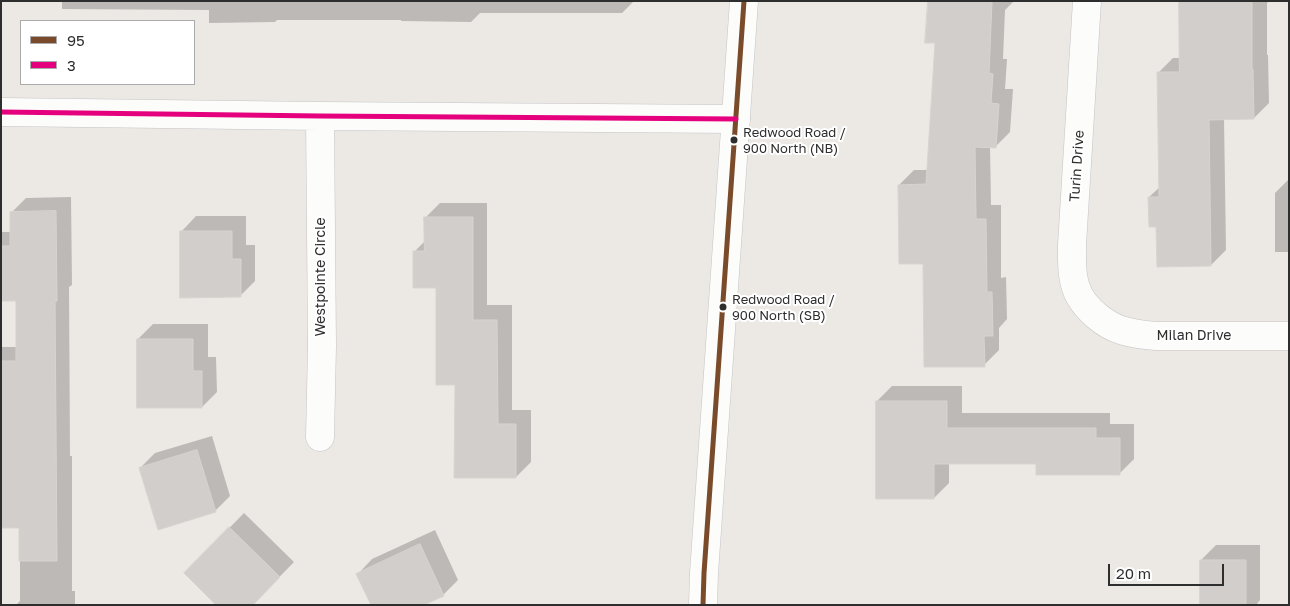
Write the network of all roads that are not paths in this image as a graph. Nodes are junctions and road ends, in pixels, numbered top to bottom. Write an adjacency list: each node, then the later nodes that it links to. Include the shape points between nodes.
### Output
1 (744, 1): 5 (street)
2 (1087, 1): 6 (street, Turin Drive, via 1072,262 1079,295)
3 (1, 112): 4 (street)
4 (320, 116): 5 (street); 8 (street, Westpointe Circle)
5 (736, 119): 9 (street)
6 (1103, 320): 7 (street, Milan Drive, via 1119,330 1156,336)
7 (1289, 336)
8 (320, 438)
9 (703, 605)

